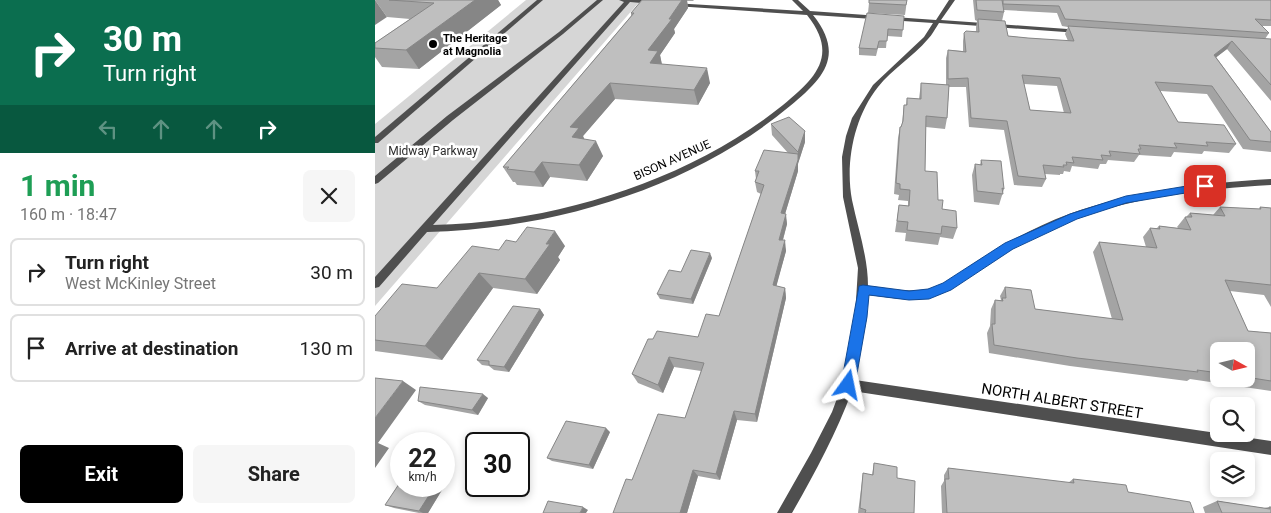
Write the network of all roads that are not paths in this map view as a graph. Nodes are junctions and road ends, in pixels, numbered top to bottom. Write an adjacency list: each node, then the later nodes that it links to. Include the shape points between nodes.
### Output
1 (541, 0): 12 (street)
2 (600, 0): 13 (street, via 449,118)
3 (621, 0): 4 (street)
4 (629, 0): 7 (street); 15 (street)
5 (795, 0): 9 (street, BISON AVENUE)
6 (952, 0): 10 (street)
7 (660, 2)
8 (669, 3): 9 (street)
9 (810, 12): 10 (street); 15 (street, BISON AVENUE, via 825,40 821,70 780,112 732,146 662,180 581,206 493,224)
10 (939, 22): 11 (street); 17 (street, via 918,47 875,86 856,118 850,136 846,157 847,197 863,268)
11 (1083, 32)
12 (375, 141)
13 (375, 181)
14 (1271, 182): 17 (street, via 1221,184 1174,191 1126,200 1074,216 1009,246 929,294 909,296)
15 (424, 229): 16 (street)
16 (375, 284)
17 (863, 290): 18 (street)
18 (848, 385): 19 (street, NORTH ALBERT STREET); 20 (street, via 816,458)
19 (1271, 448)
20 (784, 513)

